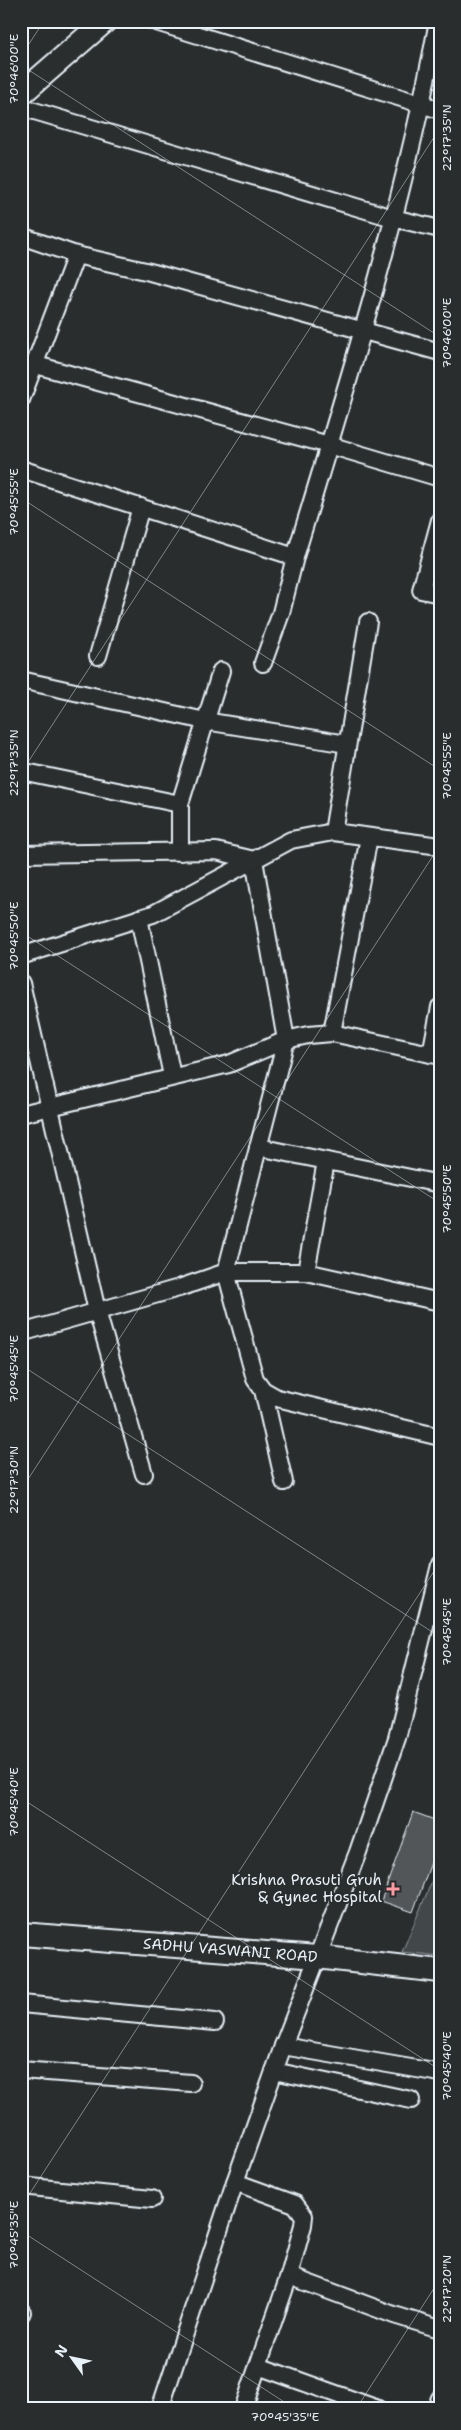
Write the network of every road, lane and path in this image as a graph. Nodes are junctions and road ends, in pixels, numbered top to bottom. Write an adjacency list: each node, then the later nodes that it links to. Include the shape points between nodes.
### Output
1 (105, 21): 4 (street)
2 (153, 21): 5 (street)
3 (438, 21): 5 (street)
4 (21, 94)
5 (422, 106): 7 (street); 8 (street)
6 (21, 107): 8 (street)
7 (440, 110)
8 (393, 218): 9 (street); 12 (street)
9 (440, 229)
10 (21, 236): 11 (street)
11 (76, 255): 12 (street); 14 (street)
12 (364, 331): 13 (street); 16 (street)
13 (440, 352)
14 (36, 365): 15 (street); 16 (street)
15 (21, 400)
16 (329, 445): 18 (street); 21 (street)
17 (21, 468): 19 (street)
18 (440, 478)
19 (141, 508): 21 (street); 24 (street)
20 (440, 520): 22 (street, via 421,590)
21 (295, 558): 25 (street, via 281,613)
22 (440, 594)
23 (368, 622): 29 (street)
24 (98, 656)
25 (263, 662)
26 (220, 671): 28 (street)
27 (21, 680): 28 (street)
28 (205, 721): 29 (street); 31 (street)
29 (347, 744): 32 (street)
30 (21, 771): 31 (street)
31 (180, 804): 35 (street)
32 (333, 832): 33 (street); 37 (street, via 291,840)
33 (368, 837): 34 (street); 42 (street)
34 (440, 846)
35 (180, 852): 36 (street); 37 (street, via 216,851)
36 (21, 854)
37 (254, 860): 38 (street); 43 (street)
38 (139, 918): 39 (street); 45 (street)
39 (21, 956)
40 (21, 983): 46 (street)
41 (440, 1007): 44 (street)
42 (332, 1032): 43 (street); 44 (street)
43 (286, 1040): 45 (street, via 228,1064); 48 (street)
44 (436, 1055)
45 (172, 1076): 46 (street)
46 (51, 1107): 47 (street); 54 (street)
47 (21, 1114)
48 (258, 1147): 49 (street); 51 (street)
49 (326, 1161): 50 (street); 52 (street)
50 (440, 1184)
51 (226, 1272): 52 (street); 54 (street); 56 (street, via 255,1379)
52 (306, 1272): 53 (street)
53 (440, 1302)
54 (97, 1311): 55 (street); 58 (street)
55 (21, 1333)
56 (263, 1390): 57 (street, via 277,1398); 59 (street)
57 (440, 1437)
58 (144, 1474)
59 (284, 1482)
60 (440, 1565): 62 (street, via 398,1738)
61 (21, 1934): 62 (street, SADHU VASWANI ROAD)
62 (317, 1957): 63 (street, SADHU VASWANI ROAD); 66 (street)
63 (440, 1971)
64 (21, 2004): 65 (street)
65 (215, 2022)
66 (283, 2046): 68 (street); 69 (street)
67 (21, 2070): 70 (street)
68 (274, 2070): 71 (street); 72 (street)
69 (440, 2073)
70 (191, 2083)
71 (411, 2100)
72 (235, 2182): 75 (street, via 295,2204 300,2209 304,2216 303,2225); 79 (street)
73 (21, 2186): 74 (street)
74 (152, 2199)
75 (289, 2276): 76 (street); 77 (street)
76 (440, 2329)
77 (258, 2366): 80 (street); 81 (street)
78 (440, 2398): 82 (street)
79 (160, 2409)
80 (243, 2409)
81 (378, 2409)
82 (436, 2409)

